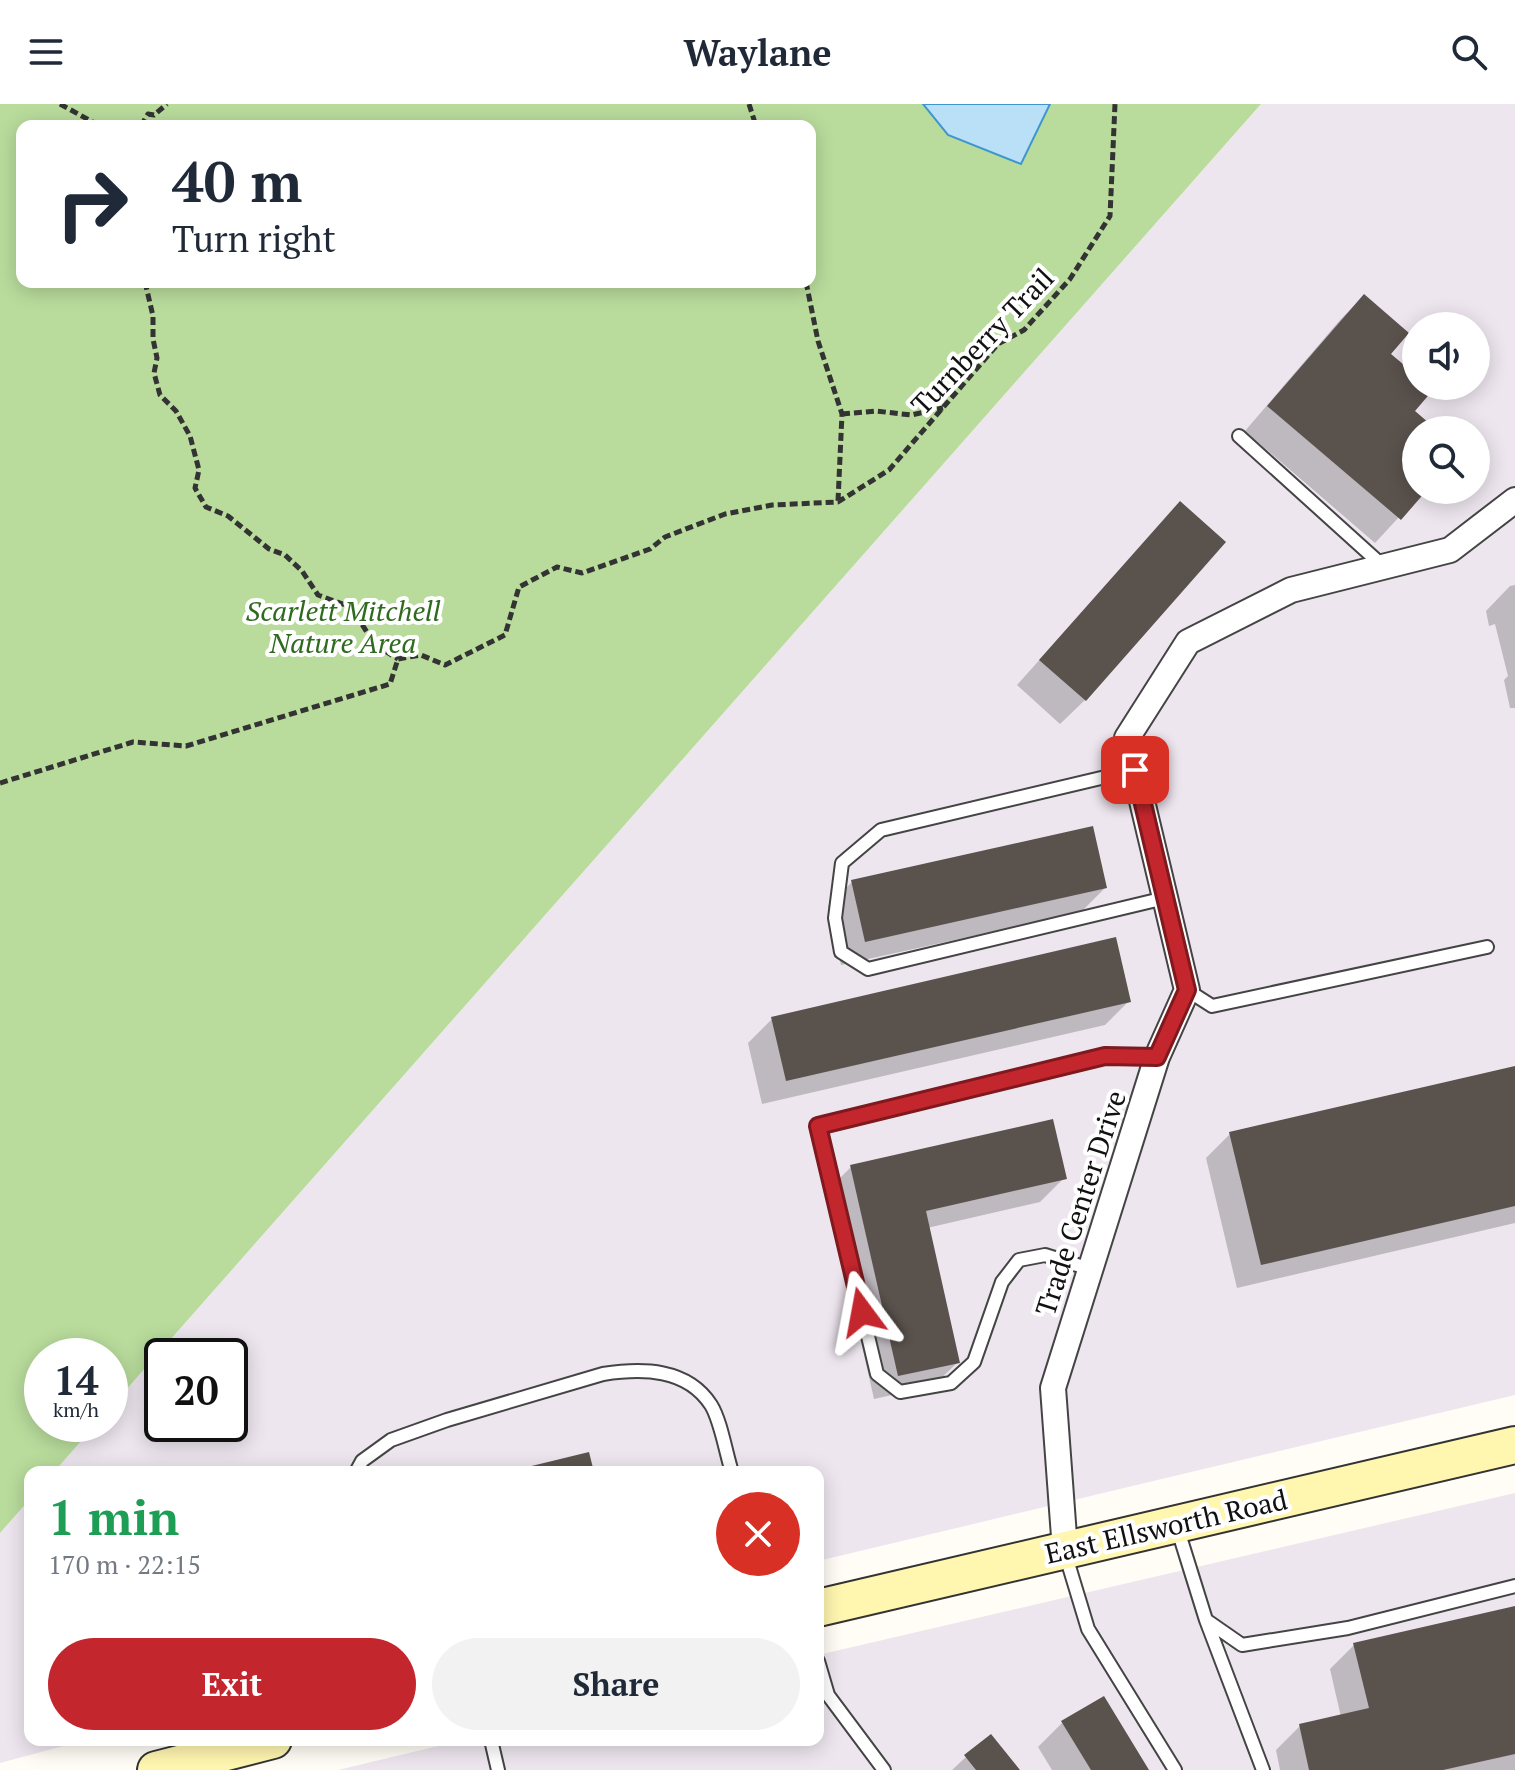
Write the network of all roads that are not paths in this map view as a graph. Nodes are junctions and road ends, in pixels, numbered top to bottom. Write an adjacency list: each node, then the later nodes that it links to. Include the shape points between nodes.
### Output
1 (1239, 436): 3 (lane)
2 (1515, 500): 3 (street, via 1450,550)
3 (1384, 567): 4 (street, via 1291,590 1188,642 1127,738)
4 (1135, 770): 5 (street); 5 (lane, via 881,830 842,863 835,918 841,952 868,969)
5 (1165, 898): 7 (street)
6 (1487, 947): 7 (lane, via 1212,1006)
7 (1187, 990): 8 (street, Trade Center Drive)
8 (1157, 1057): 9 (street, Trade Center Drive); 9 (lane, via 1105,1056 818,1126 877,1374 900,1392 951,1383 974,1362 1002,1282 1019,1260 1045,1255)
9 (1090, 1269): 14 (street, Trade Center Drive, via 1053,1388)
10 (1515, 1445): 13 (main road, East Ellsworth Road)
11 (359, 1466): 12 (lane, via 391,1440 630,1370 664,1372 689,1382 712,1406)
12 (730, 1466)
13 (1176, 1524): 14 (main road, East Ellsworth Road); 17 (lane)
14 (1065, 1550): 16 (main road, East Ellsworth Road); 24 (lane, via 1088,1629)
15 (1515, 1586): 17 (lane, via 1348,1628 1242,1645)
16 (824, 1607)
17 (1206, 1620): 25 (lane)
18 (824, 1681): 21 (lane)
19 (250, 1746): 22 (main road)
20 (492, 1746): 23 (lane)
21 (877, 1768)
22 (156, 1770)
23 (498, 1770)
24 (1175, 1770)
25 (1263, 1770)

